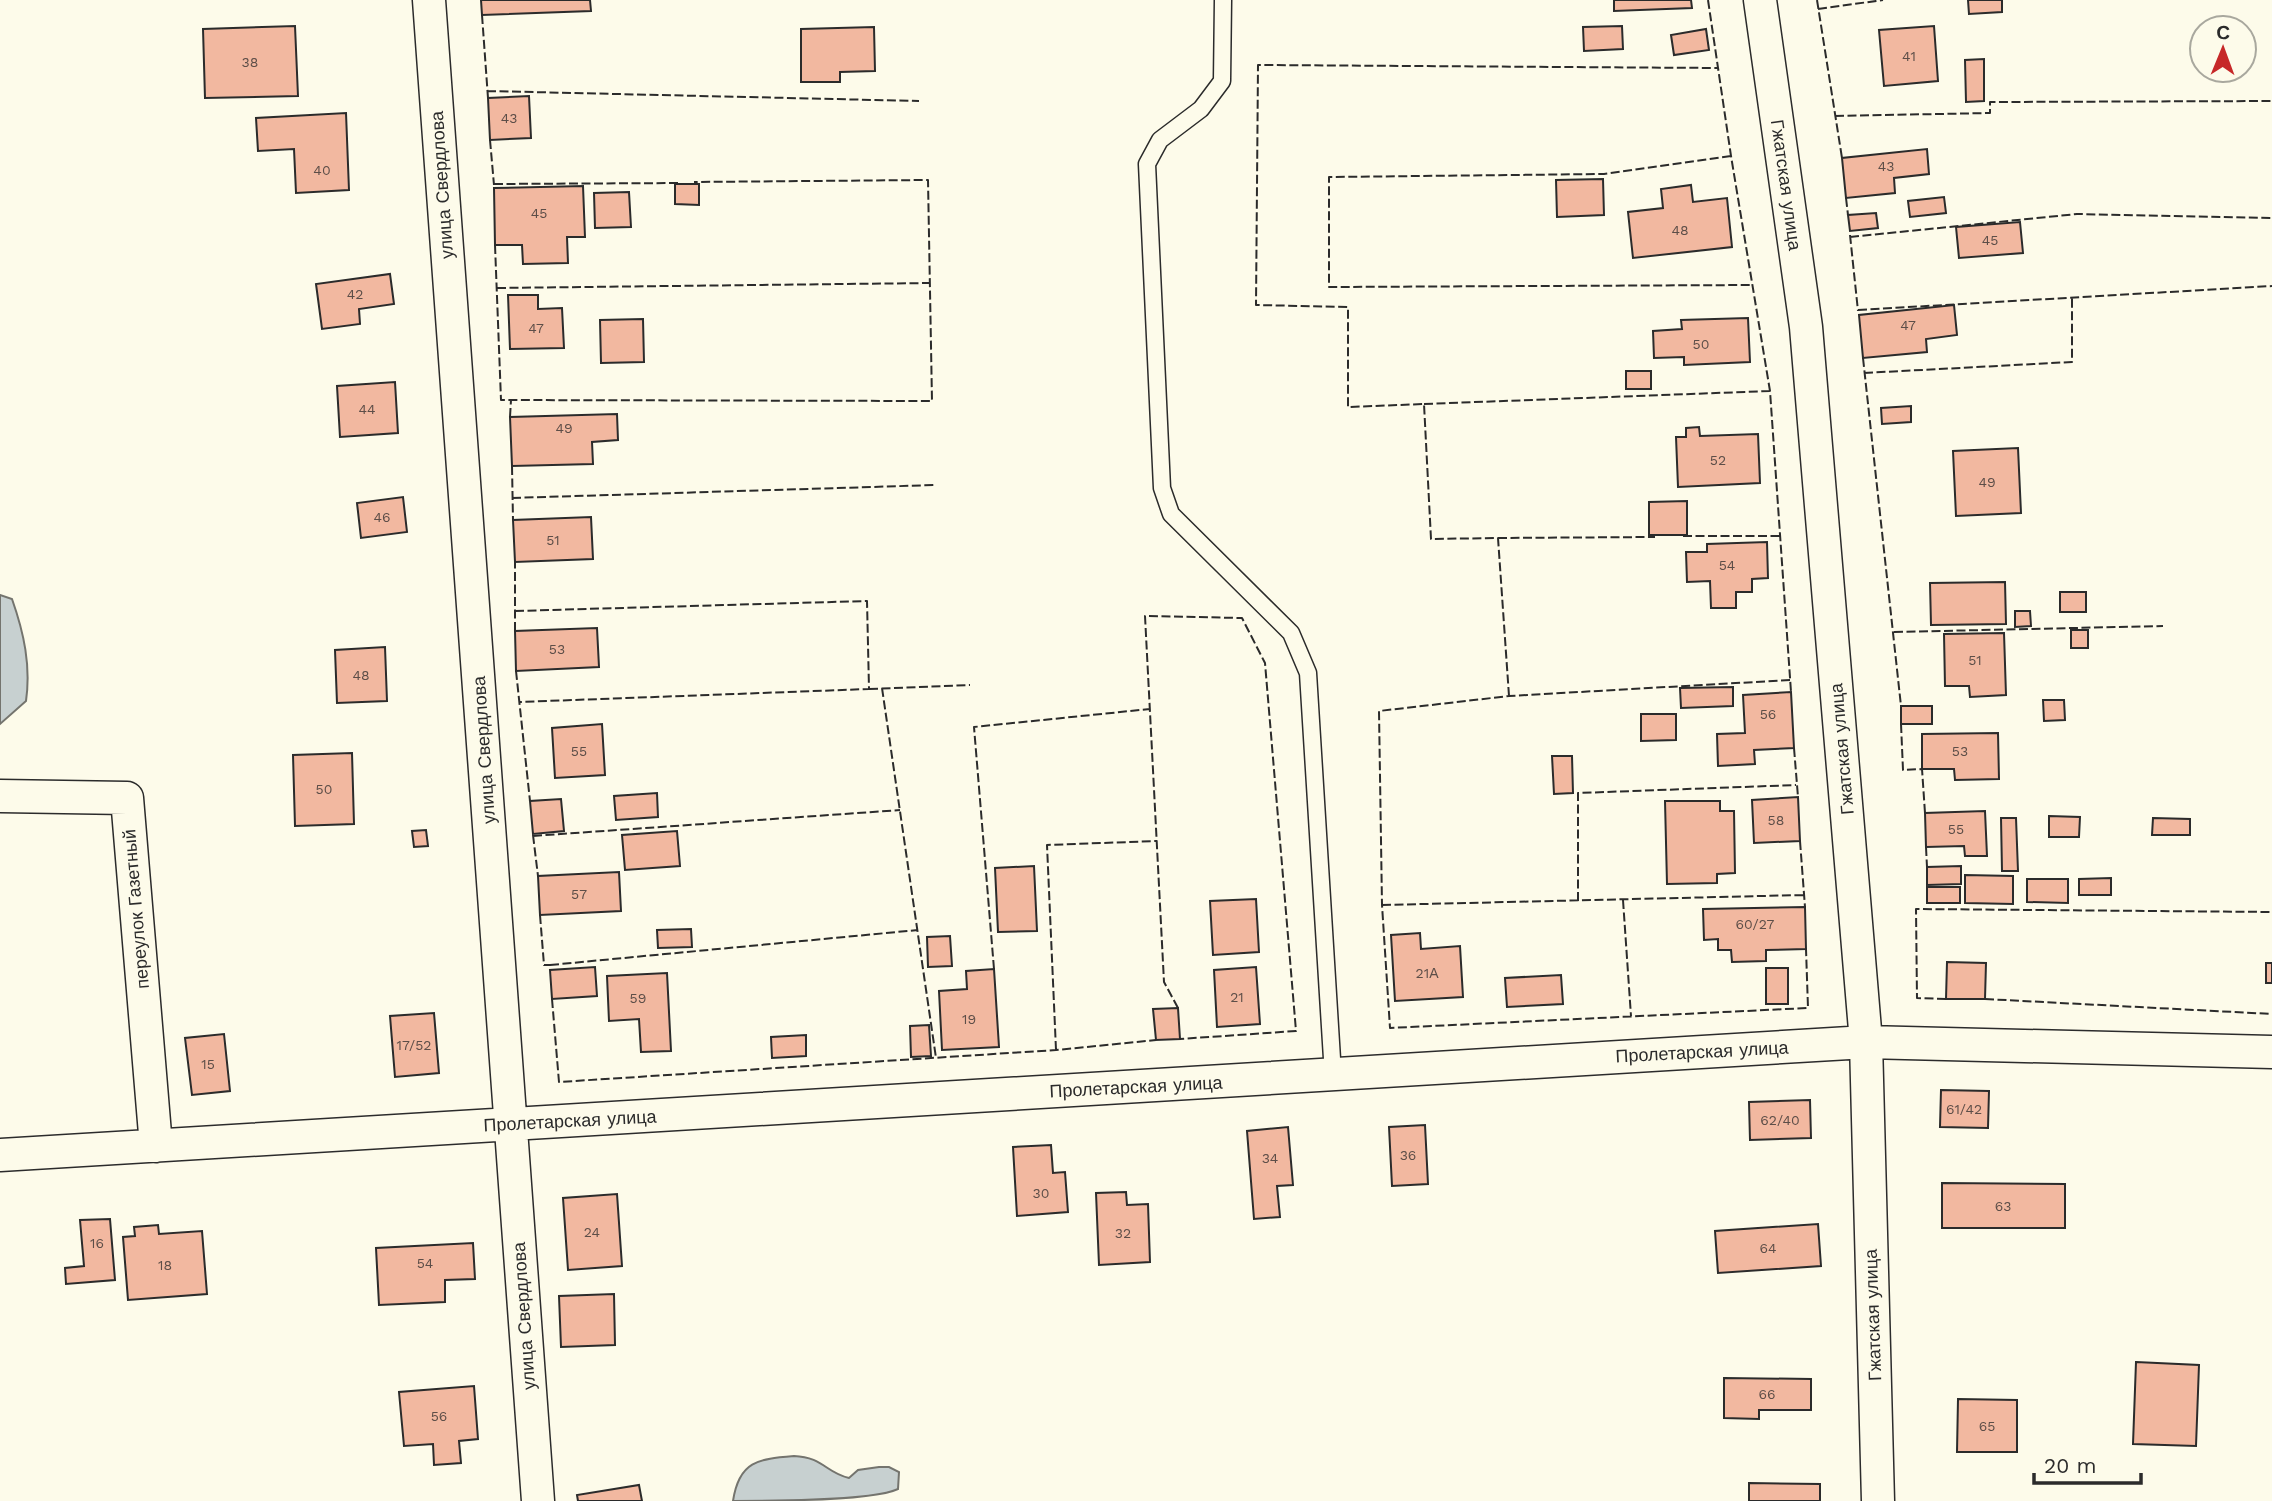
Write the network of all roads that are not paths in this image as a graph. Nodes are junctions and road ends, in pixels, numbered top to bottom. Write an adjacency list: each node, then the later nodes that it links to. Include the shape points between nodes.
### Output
1 (429, 0): 8 (street, улица Свердлова)
2 (1223, 0): 7 (lane, via 1222,81 1201,109 1160,140 1147,164 1162,488 1171,514 1291,633 1308,673)
3 (1760, 0): 5 (street, Гжатская улица, via 1807,327)
4 (0, 796): 9 (street, переулок Газетный, via 127,798)
5 (1866, 1042): 6 (street, Пролетарская улица); 7 (street, Пролетарская улица); 12 (street, Гжатская улица)
6 (2272, 1052)
7 (1333, 1075): 8 (street, Пролетарская улица)
8 (511, 1124): 9 (street, Пролетарская улица); 11 (street, улица Свердлова)
9 (156, 1146): 10 (street, Пролетарская улица)
10 (0, 1155)
11 (538, 1501)
12 (1878, 1501)

